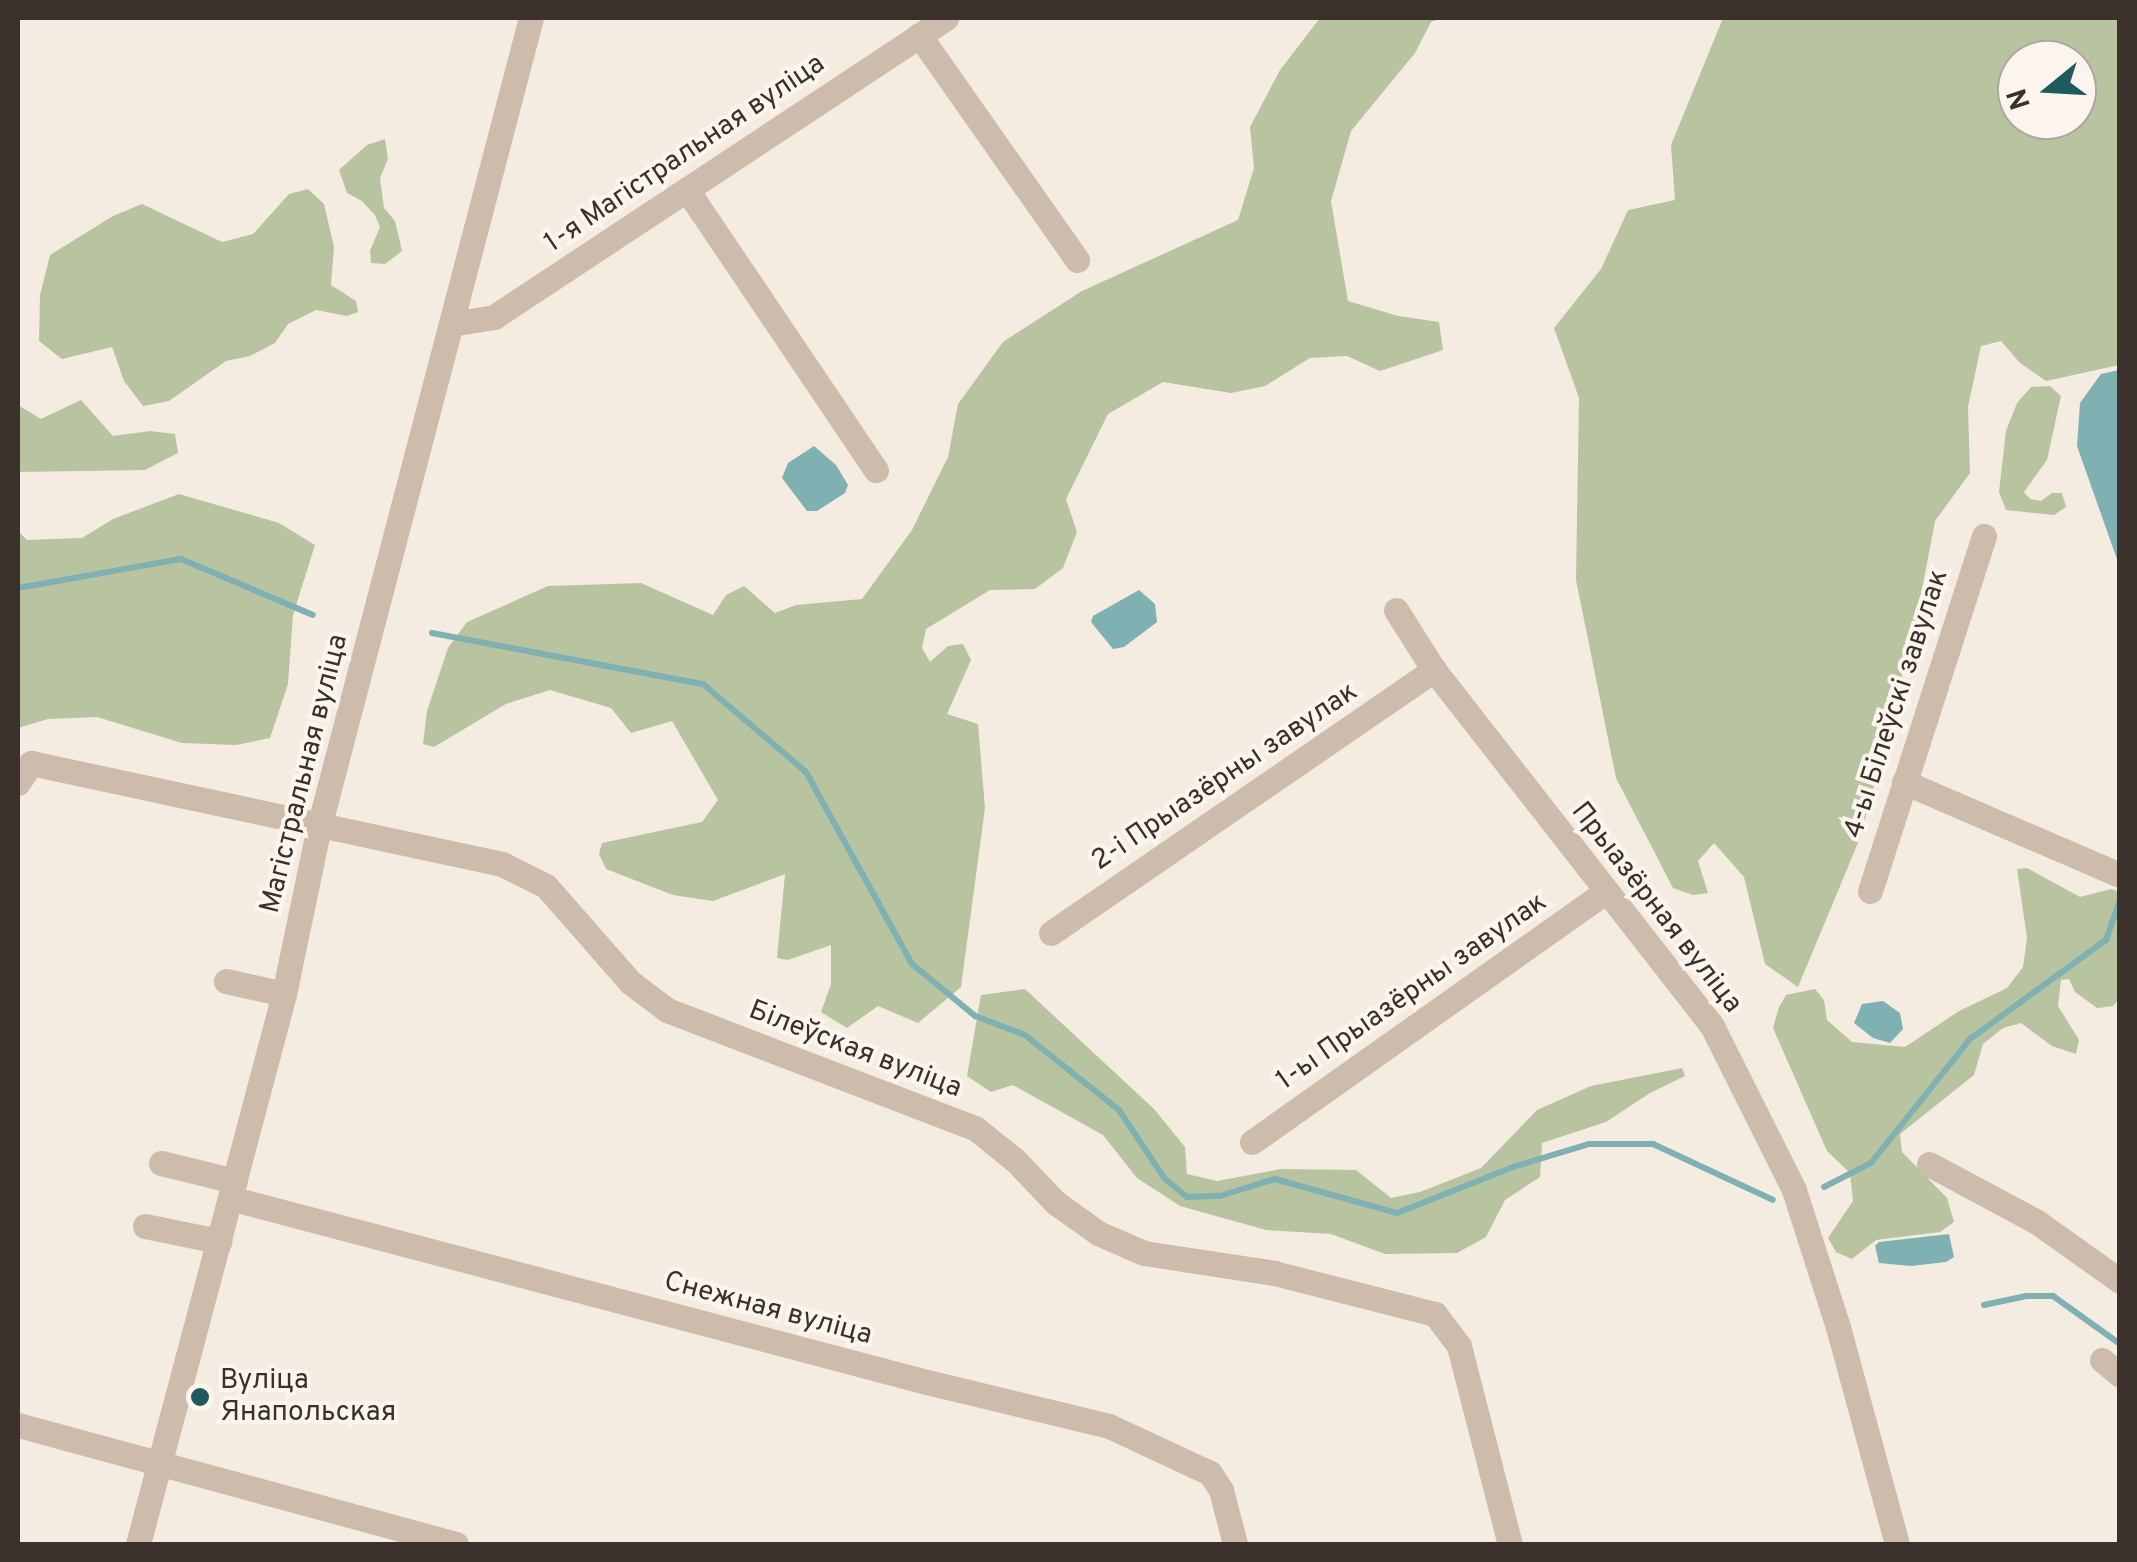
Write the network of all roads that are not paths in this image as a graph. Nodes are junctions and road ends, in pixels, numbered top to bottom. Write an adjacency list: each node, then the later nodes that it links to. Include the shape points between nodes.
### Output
1 (530, 18): 6 (street, Магістральная вуліца)
2 (946, 18): 3 (street, 1-я Магістральная вуліца)
3 (920, 36): 4 (street, 1-я Магістральная вуліца); 5 (street)
4 (687, 190): 6 (street, 1-я Магістральная вуліца, via 494,318); 7 (street)
5 (1077, 260)
6 (451, 324): 13 (street, Магістральная вуліца)
7 (876, 470)
8 (1984, 536): 12 (street, 4-ы Білеўскі завулак)
9 (1396, 610): 10 (street, Прыазёрная вуліца)
10 (1434, 670): 15 (street, Прыазёрная вуліца); 17 (street, 2-і Прыазёрны завулак)
11 (24, 773): 13 (street, Білеўская вуліца)
12 (1904, 782): 14 (street); 16 (street, 4-ы Білеўскі завулак)
13 (319, 828): 19 (street, Магістральная вуліца); 33 (street, Білеўская вуліца, via 502,864 546,886 630,982 667,1010 975,1128 1098,1233 1144,1253 1274,1274 1435,1314 1458,1346)
14 (2120, 874)
15 (1606, 891): 20 (street, 1-ы Прыазёрны завулак); 34 (street, Прыазёрная вуліца, via 1712,1026 1794,1190)
16 (1870, 891)
17 (1051, 933)
18 (226, 981): 19 (street)
19 (284, 994): 23 (street, Магістральная вуліца)
20 (1252, 1142)
21 (161, 1162): 23 (street, Снежная вуліца)
22 (1929, 1164): 26 (street, via 2037,1222)
23 (233, 1189): 25 (street, Магістральная вуліца); 32 (street, Снежная вуліца, via 908,1378 1108,1426 1210,1473)
24 (145, 1226): 25 (street)
25 (219, 1240): 28 (street, Магістральная вуліца)
26 (2120, 1281)
27 (18, 1425): 28 (street)
28 (160, 1461): 29 (street); 30 (street, Магістральная вуліца)
29 (410, 1539): 31 (street)
30 (138, 1544)
31 (456, 1544)
32 (1235, 1544)
33 (1510, 1544)
34 (1898, 1544)

